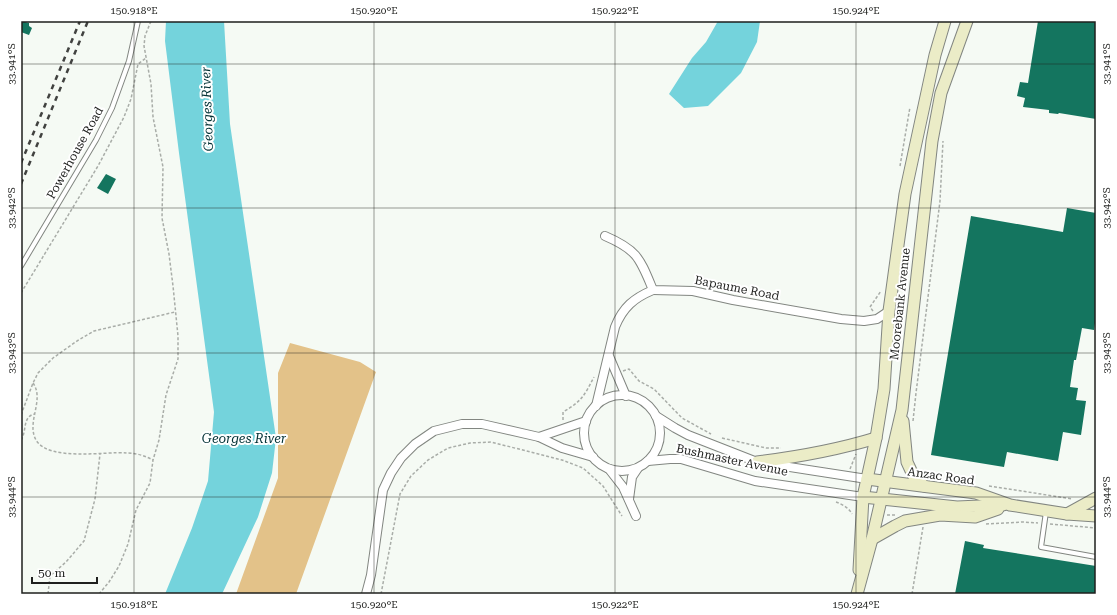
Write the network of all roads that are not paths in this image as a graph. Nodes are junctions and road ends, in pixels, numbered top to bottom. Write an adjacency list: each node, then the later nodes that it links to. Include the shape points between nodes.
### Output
1 (138, 21): 5 (lane, Powerhouse Road, via 129,62 106,121)
2 (945, 21): 7 (main road, Moorebank Avenue, via 935,55 905,194)
3 (967, 21): 11 (main road, Moorebank Avenue, via 941,93 932,141)
4 (605, 236): 6 (street, via 620,242 635,254)
5 (21, 266)
6 (653, 290): 7 (street, Bapaume Road, via 693,290 733,300 841,319 877,319); 8 (street, via 639,296 620,316)
7 (889, 311): 15 (main road, Moorebank Avenue, via 884,389)
8 (609, 356): 9 (street); 10 (street)
9 (626, 396): 10 (street, via 613,397); 12 (street, via 638,399)
10 (596, 406): 13 (street)
11 (902, 410): 22 (main road, Moorebank Avenue); 23 (main road, via 907,462 913,475)
12 (656, 416): 17 (street, via 660,427 659,440 656,451); 18 (street, Bushmaster Avenue, via 688,435)
13 (586, 421): 14 (street); 16 (street, via 586,446)
14 (539, 437): 16 (street, via 562,448); 36 (street, via 482,424 462,424 434,431 415,444 401,458 383,490)
15 (876, 438): 18 (main road, via 796,457); 21 (main road, Moorebank Avenue)
16 (593, 457): 19 (street, via 602,466)
17 (648, 461): 20 (street); 24 (street, Bushmaster Avenue, via 681,459 755,481)
18 (757, 462): 21 (street, Bushmaster Avenue)
19 (609, 468): 20 (street, via 626,471); 26 (street, via 623,487)
20 (638, 468): 26 (street, via 632,477)
21 (867, 479): 22 (main road, Anzac Road); 24 (main road, Moorebank Avenue)
22 (886, 482): 23 (main road, Anzac Road); 27 (main road, Moorebank Avenue)
23 (924, 486): 28 (main road, Anzac Road, via 976,493)
24 (863, 497): 27 (main road, Bushmaster Avenue); 35 (main road, Moorebank Avenue)
25 (1096, 498): 30 (main road)
26 (628, 499): 31 (street)
27 (882, 500): 28 (main road, Anzac Road, via 957,507); 33 (main road, Moorebank Avenue)
28 (1010, 505): 29 (main road, Anzac Road); 33 (main road, via 975,517 940,515 905,521)
29 (1046, 511): 30 (main road, Anzac Road); 34 (lane, via 1041,547)
30 (1067, 514): 32 (main road, Anzac Road)
31 (636, 516)
32 (1096, 516)
33 (872, 539): 35 (main road, Moorebank Avenue)
34 (1096, 557)
35 (858, 592)
36 (366, 594)

